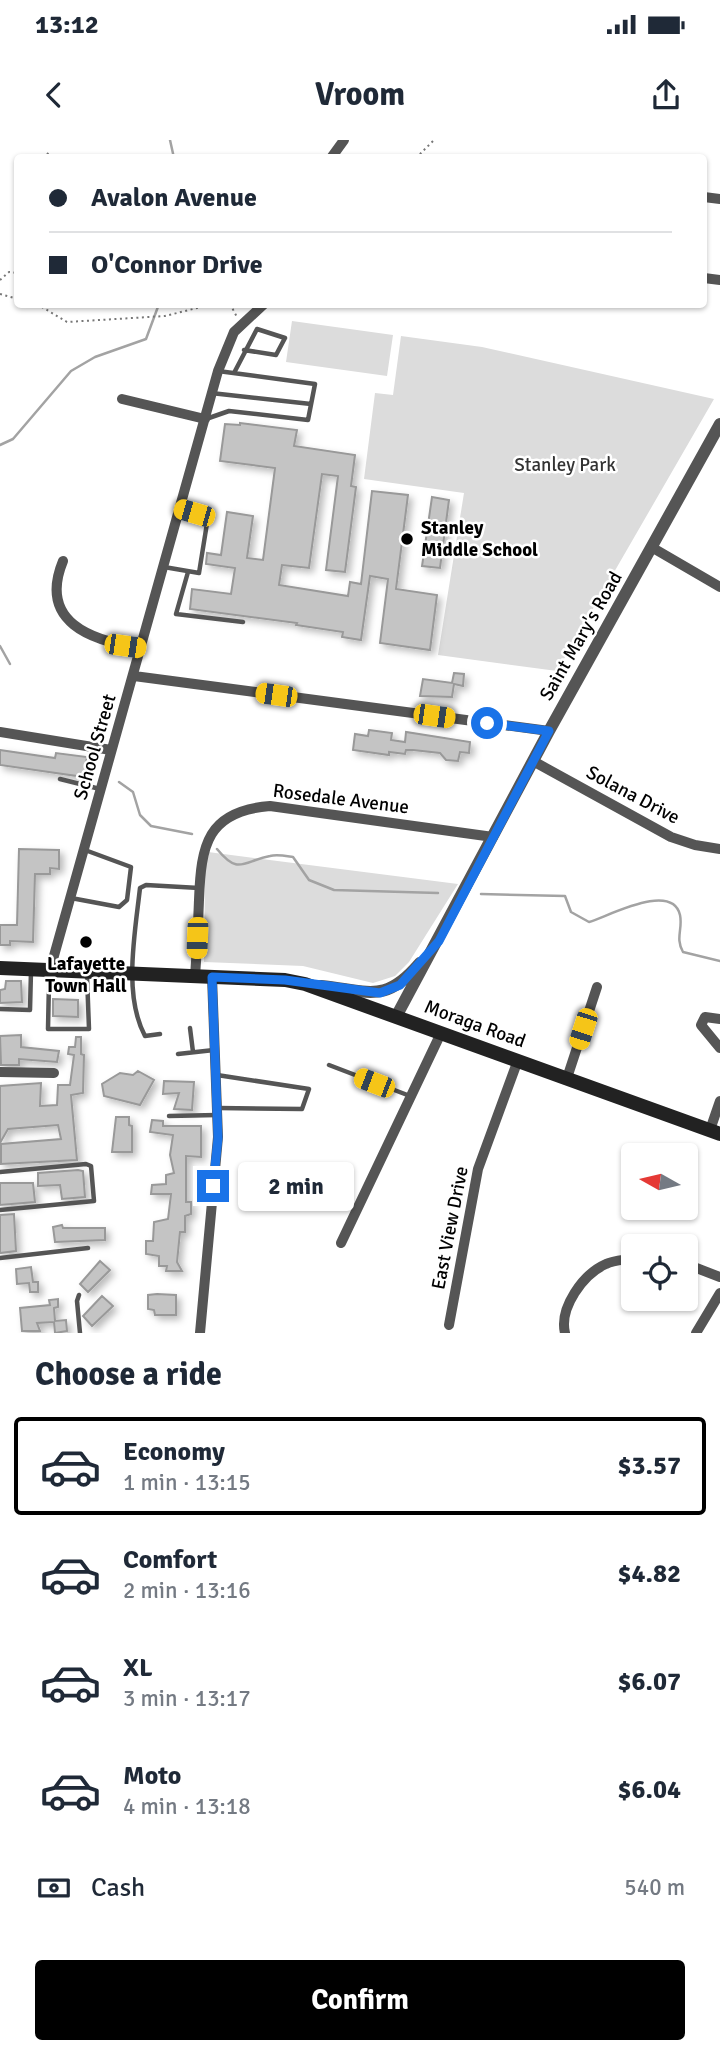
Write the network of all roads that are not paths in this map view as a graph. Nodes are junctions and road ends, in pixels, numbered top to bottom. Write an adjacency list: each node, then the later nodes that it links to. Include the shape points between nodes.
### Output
1 (259, 308): 3 (street, School Street, via 229,341)
2 (244, 350): 2 (lane, via 276,355 285,338 257,329); 4 (lane)
3 (218, 371): 4 (lane); 5 (street, School Street)
4 (234, 373): 7 (lane, via 315,384)
5 (211, 393): 7 (lane); 8 (street, School Street)
6 (122, 399): 8 (street)
7 (311, 404): 8 (lane, via 308,420 229,411)
8 (205, 419): 10 (street, School Street)
9 (720, 424): 11 (street, Saint Mary's Road)
10 (180, 509): 13 (street, School Street); 14 (lane, via 208,517 199,573)
11 (653, 548): 15 (street); 19 (street, Saint Mary's Road)
12 (64, 561): 17 (street, via 55,592 64,616 94,637)
13 (164, 567): 14 (lane); 17 (street, School Street)
14 (188, 571): 16 (lane, via 176,614)
15 (720, 587)
16 (243, 622)
17 (141, 649): 18 (street, School Street)
18 (134, 676): 19 (street); 21 (street, School Street)
19 (549, 731): 22 (street, Saint Mary's Road)
20 (0, 732): 21 (street)
21 (111, 750): 24 (street, School Street)
22 (533, 761): 25 (street, Saint Mary's Road); 27 (street, Solana Drive, via 671,837)
23 (60, 779): 24 (lane)
24 (101, 789): 26 (street, School Street)
25 (493, 837): 28 (street, Rosedale Avenue, via 253,807 212,831 200,865); 30 (street, Saint Mary's Road)
26 (84, 849): 29 (street, School Street); 29 (lane, via 131,867 127,900 119,907)
27 (720, 849)
28 (199, 888): 35 (lane, via 140,888); 36 (street, Rosedale Avenue)
29 (70, 898): 33 (street, School Street)
30 (439, 941): 38 (street, via 400,985 387,991); 41 (street, Saint Mary's Road)
31 (0, 968): 32 (main road, Moraga Road)
32 (31, 969): 33 (main road, Moraga Road); 40 (lane, via 30,1010)
33 (52, 970): 34 (main road, Moraga Road); 34 (lane, via 48,1030 89,1029)
34 (87, 971): 35 (main road, Moraga Road)
35 (134, 973): 36 (main road, Moraga Road); 45 (lane, via 137,1021 145,1036)
36 (195, 976): 37 (main road, Moraga Road)
37 (212, 977): 38 (main road, Moraga Road); 47 (street)
38 (305, 984): 41 (main road, Moraga Road)
39 (597, 987): 55 (street)
40 (0, 1009)
41 (397, 1015): 44 (main road, Moraga Road)
42 (720, 1019): 46 (street, via 705,1017 701,1025)
43 (190, 1028): 48 (lane)
44 (441, 1033): 50 (main road, Moraga Road); 56 (street)
45 (160, 1034)
46 (720, 1048)
47 (215, 1050): 48 (lane); 54 (street)
48 (193, 1052): 49 (lane)
49 (178, 1054)
50 (518, 1060): 55 (main road, Moraga Road); 71 (street, East View Drive, via 478,1169)
51 (329, 1065): 56 (lane)
52 (0, 1072): 53 (street)
53 (54, 1073)
54 (216, 1074): 58 (street); 58 (lane, via 309,1089 302,1109)
55 (567, 1078): 60 (main road, Moraga Road)
56 (411, 1096): 63 (street)
57 (720, 1101): 60 (street)
58 (217, 1112): 59 (lane); 73 (street)
59 (169, 1116)
60 (715, 1132)
61 (0, 1172): 62 (lane, via 86,1164 91,1167 94,1200)
62 (0, 1210)
63 (341, 1243)
64 (88, 1248): 65 (lane)
65 (0, 1258)
66 (621, 1261): 74 (street, via 605,1264 582,1283 569,1306)
67 (698, 1269): 68 (street)
68 (720, 1277)
69 (720, 1293): 75 (street)
70 (79, 1295): 72 (lane)
71 (449, 1325)
72 (80, 1333)
73 (200, 1333)
74 (565, 1333)
75 (696, 1333)

